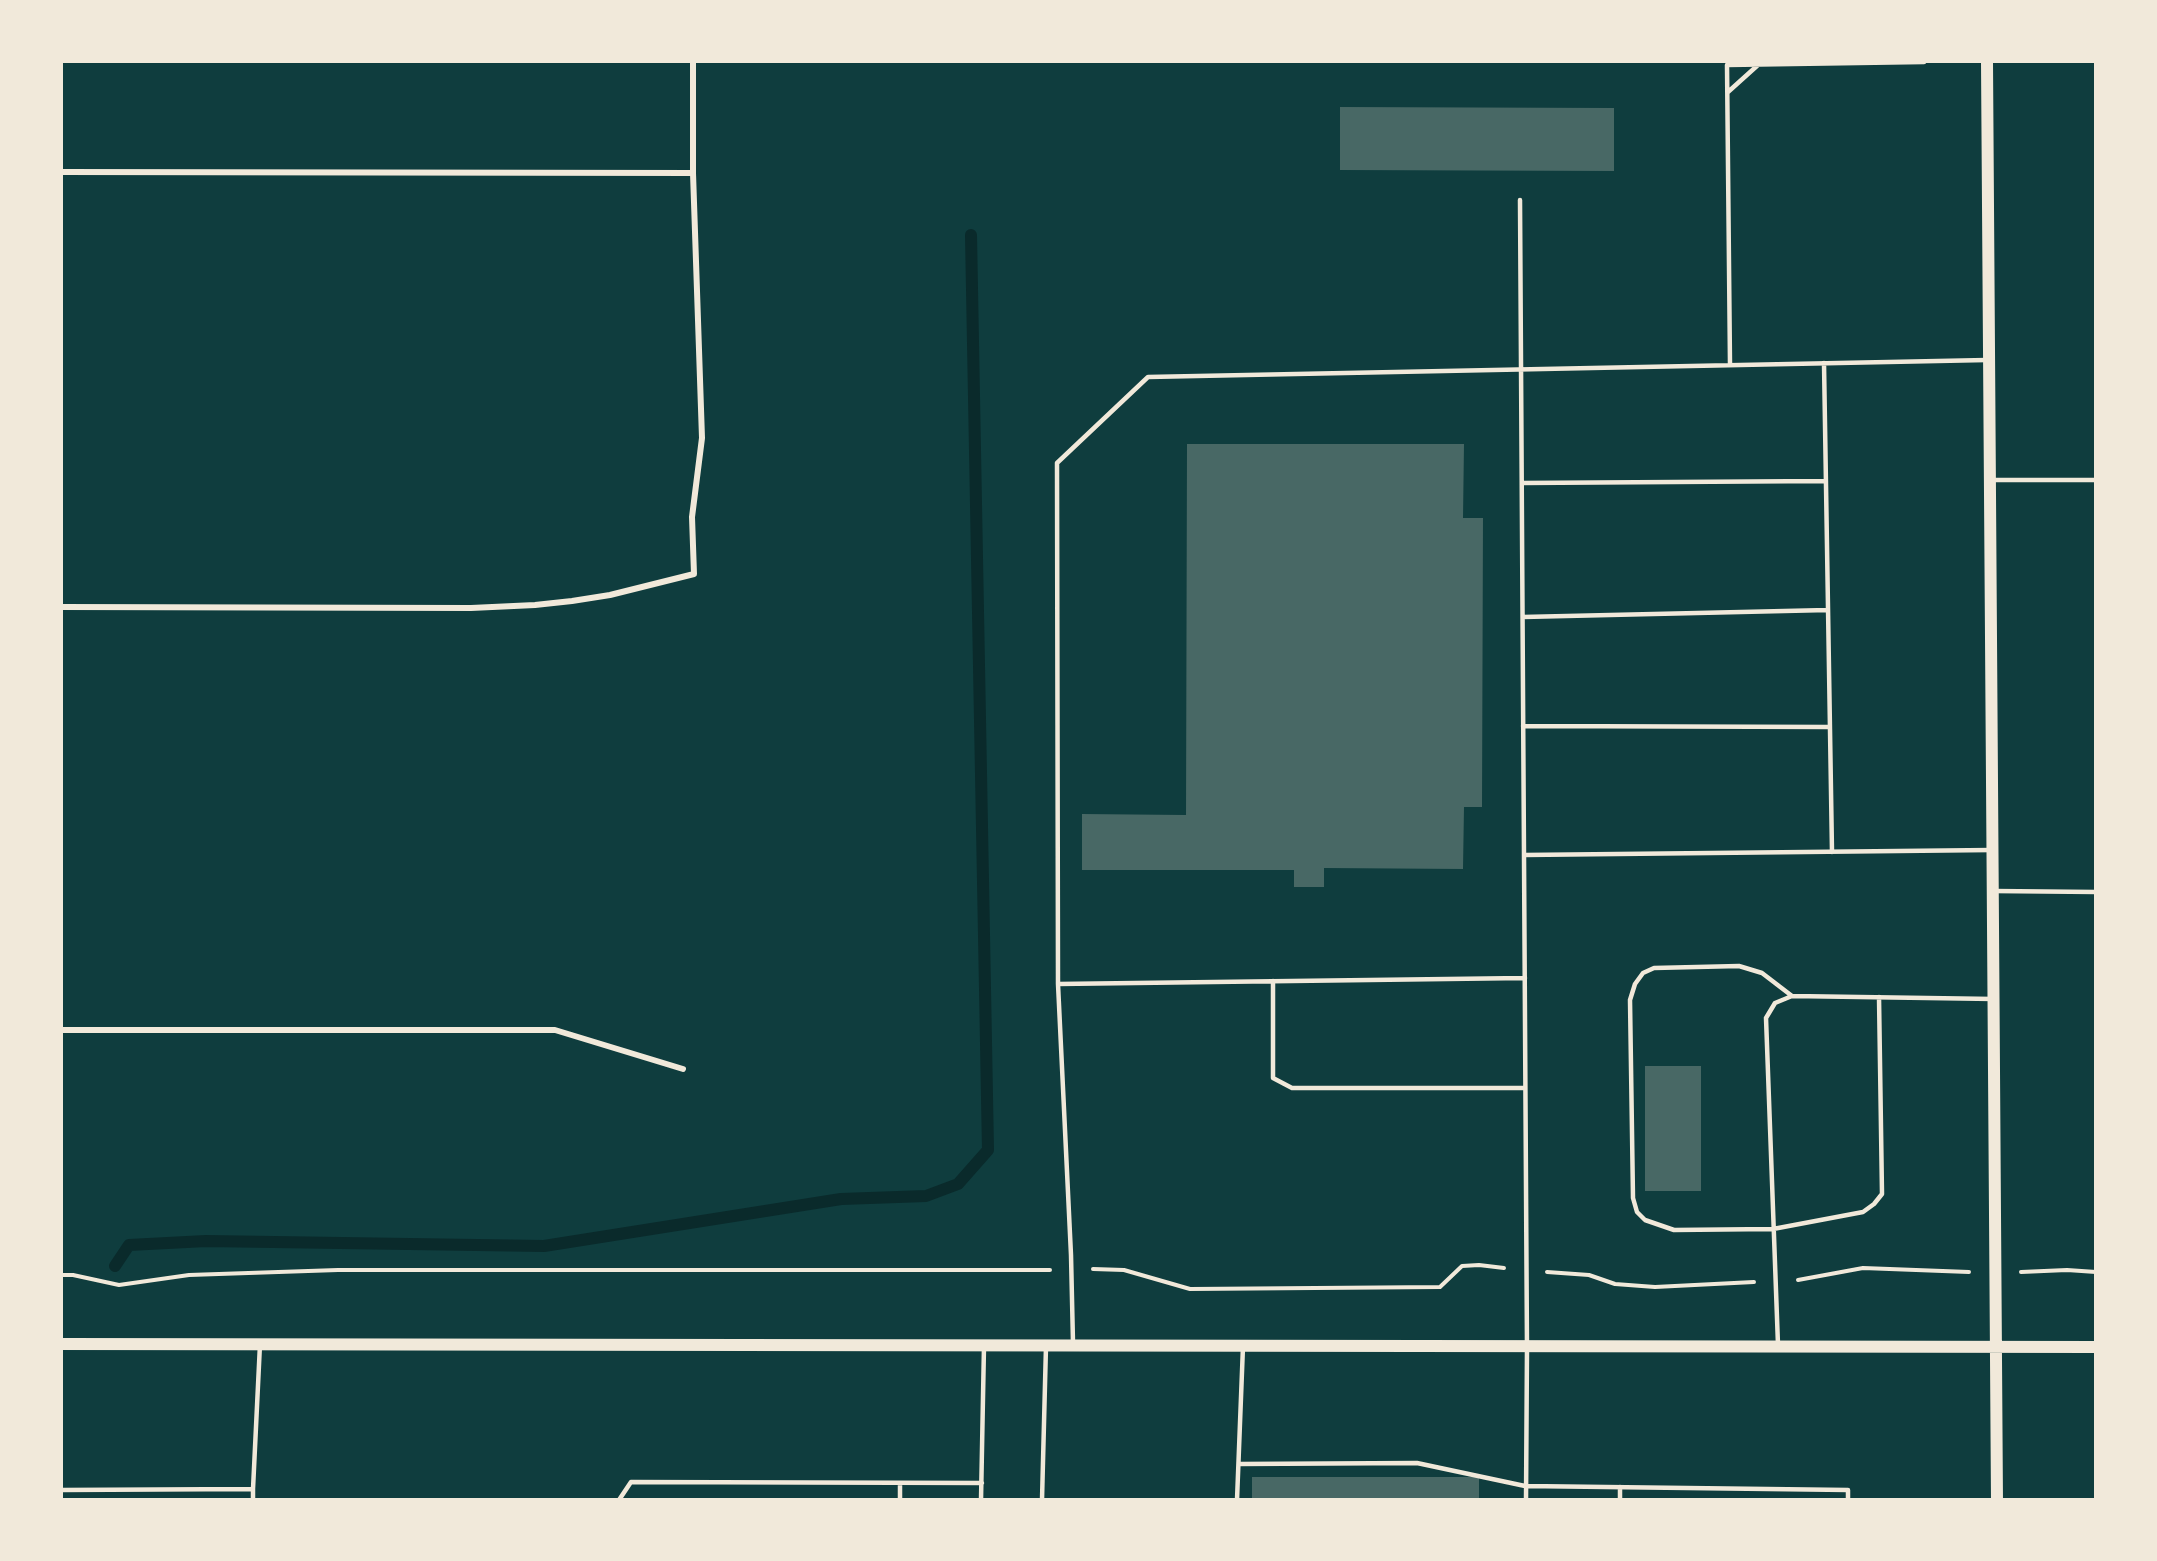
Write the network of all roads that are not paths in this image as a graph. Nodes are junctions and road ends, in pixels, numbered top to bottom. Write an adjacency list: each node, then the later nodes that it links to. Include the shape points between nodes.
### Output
1 (693, 62): 7 (street)
2 (1924, 62): 4 (lane)
3 (1987, 62): 9 (main road)
4 (1758, 65): 5 (lane); 5 (lane, via 1727,65)
5 (1728, 92): 11 (lane)
6 (62, 172): 7 (street)
7 (693, 173): 17 (street, via 702,438 692,518 694,574 572,602 535,605)
8 (1520, 200): 12 (lane)
9 (1989, 360): 10 (lane); 13 (main road)
10 (1824, 363): 11 (lane); 15 (lane)
11 (1730, 365): 12 (lane)
12 (1521, 369): 16 (lane); 29 (lane, via 1148,377 1057,462)
13 (1990, 480): 14 (lane); 22 (main road)
14 (2096, 480)
15 (1826, 481): 16 (lane); 18 (lane)
16 (1522, 483): 19 (lane)
17 (62, 607)
18 (1828, 610): 19 (lane); 21 (lane)
19 (1523, 617): 20 (lane)
20 (1523, 726): 21 (lane); 24 (lane)
21 (1829, 727): 23 (lane)
22 (1993, 850): 23 (lane); 25 (main road)
23 (1832, 852): 24 (lane)
24 (1524, 855): 27 (lane)
25 (1994, 891): 26 (lane); 32 (main road)
26 (2096, 892)
27 (1525, 978): 28 (lane); 35 (lane)
28 (1273, 981): 29 (lane); 35 (lane, via 1273,1078 1293,1088)
29 (1058, 984): 41 (lane)
30 (1792, 996): 31 (lane); 36 (lane, via 1775,1003 1766,1018); 36 (lane, via 1762,973 1739,966 1675,967 1643,973 1630,1000 1633,1198 1637,1212 1645,1220 1674,1230)
31 (1879, 997): 32 (lane); 36 (lane, via 1882,1194 1863,1212)
32 (1995, 999): 46 (main road)
33 (62, 1030): 34 (street, via 555,1030)
34 (683, 1069)
35 (1525, 1088): 43 (lane)
36 (1773, 1229): 44 (lane)
37 (62, 1344): 38 (main road)
38 (260, 1344): 39 (main road); 52 (lane)
39 (984, 1346): 40 (main road); 49 (lane)
40 (1046, 1346): 41 (main road); 58 (lane)
41 (1073, 1346): 42 (main road)
42 (1243, 1346): 43 (main road); 47 (lane)
43 (1527, 1347): 44 (main road); 50 (lane)
44 (1778, 1347): 46 (main road)
45 (2096, 1347): 46 (main road)
46 (1996, 1348): 63 (main road)
47 (1239, 1464): 50 (lane, via 1417,1464); 59 (lane)
48 (900, 1483): 49 (lane); 55 (lane, via 631,1482); 56 (lane)
49 (982, 1483): 57 (lane)
50 (1525, 1486): 51 (lane); 60 (lane)
51 (1620, 1488): 61 (lane); 62 (lane, via 1848,1490)
52 (253, 1489): 53 (lane); 54 (lane)
53 (62, 1490)
54 (253, 1500)
55 (619, 1500)
56 (900, 1500)
57 (981, 1500)
58 (1042, 1500)
59 (1237, 1500)
60 (1526, 1500)
61 (1620, 1500)
62 (1848, 1500)
63 (1997, 1500)

